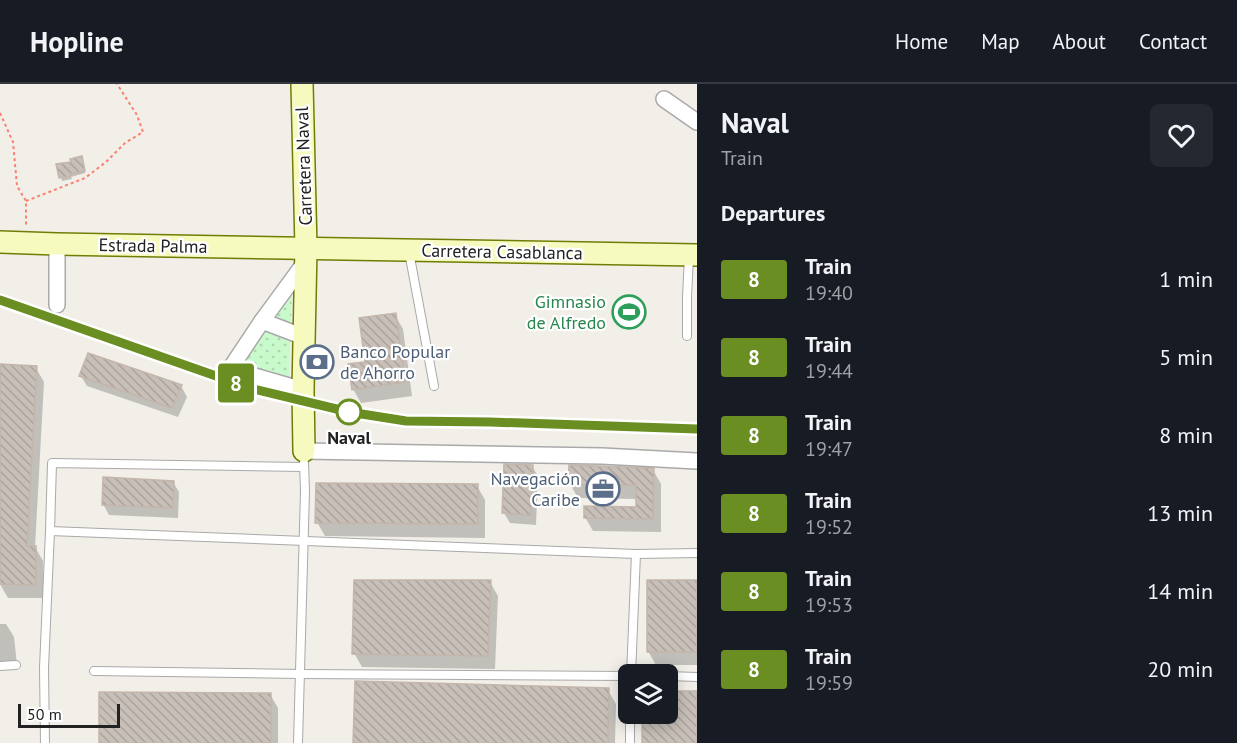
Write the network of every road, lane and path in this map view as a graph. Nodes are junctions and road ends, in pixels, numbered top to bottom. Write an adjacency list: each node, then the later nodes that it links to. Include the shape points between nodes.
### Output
1 (117, 84): 6 (path, via 143,132 85,178)
2 (302, 84): 11 (main road, Carretera Naval)
3 (664, 99): 5 (street)
4 (0, 112): 6 (path, via 13,142 17,186)
5 (697, 122)
6 (26, 201): 8 (path)
7 (0, 242): 8 (main road, Estrada Palma)
8 (27, 243): 9 (main road, Estrada Palma)
9 (57, 244): 11 (main road, Estrada Palma); 13 (street)
10 (409, 250): 11 (main road, Carretera Casablanca); 12 (main road, Carretera Casablanca); 17 (lane)
11 (306, 254): 14 (street); 16 (main road, Carretera Naval)
12 (693, 255): 15 (lane)
13 (57, 305)
14 (262, 321): 16 (street); 18 (street, via 230,369)
15 (687, 336)
16 (304, 337): 18 (main road, Carretera Naval)
17 (434, 386)
18 (303, 390): 19 (main road, Carretera Naval)
19 (304, 459): 20 (street, via 602,456); 21 (lane, via 52,463); 22 (lane)
20 (697, 460)
21 (50, 531): 22 (lane); 34 (lane)
22 (303, 541): 24 (lane); 29 (lane)
23 (697, 553): 24 (lane)
24 (636, 554): 26 (lane)
25 (16, 664): 27 (lane)
26 (631, 664)
27 (0, 666)
28 (94, 671): 29 (lane)
29 (300, 674): 30 (lane); 35 (lane)
30 (618, 676)
31 (678, 676): 32 (lane)
32 (697, 677)
33 (630, 724): 36 (lane)
34 (45, 743)
35 (298, 743)
36 (630, 743)

